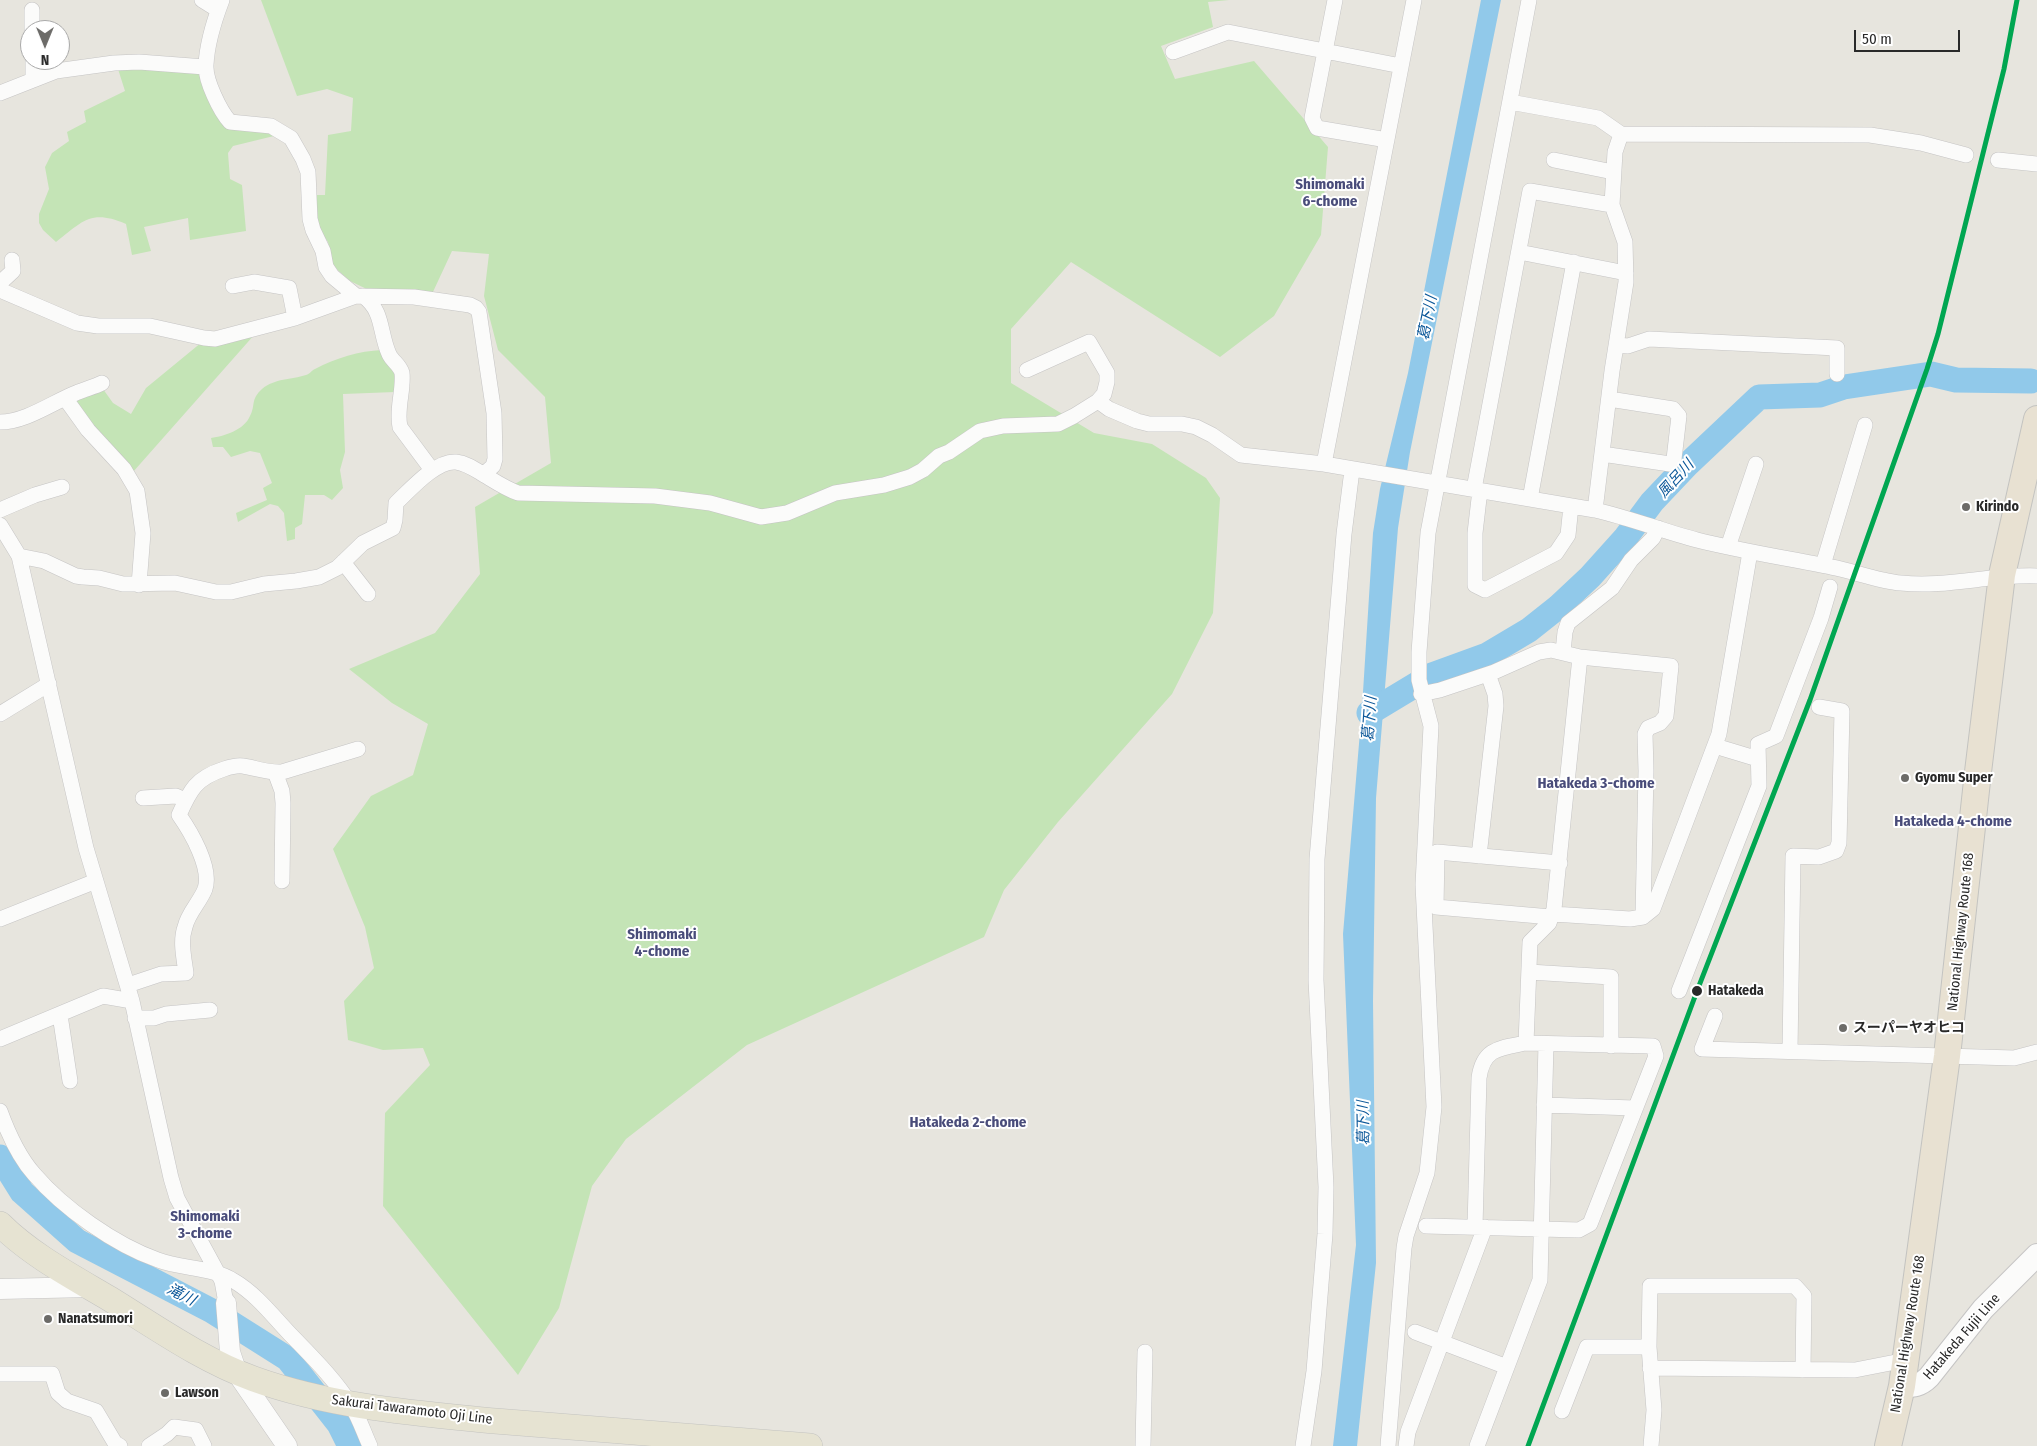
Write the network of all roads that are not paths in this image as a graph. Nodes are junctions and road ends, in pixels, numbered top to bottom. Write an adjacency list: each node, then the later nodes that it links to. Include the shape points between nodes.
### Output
1 (202, 0): 5 (street)
2 (1335, 0): 8 (street)
3 (1414, 0): 10 (street)
4 (1530, 0): 15 (street)
5 (220, 5): 11 (street)
6 (32, 10): 7 (street)
7 (32, 20)
8 (1325, 51): 9 (street, via 1228,32); 10 (street); 17 (street, via 1312,118 1317,128)
9 (1173, 52)
10 (1401, 66): 17 (street)
11 (205, 67): 13 (street, via 114,63 56,71); 31 (street, via 221,113 230,122 271,126 291,138 308,172 310,219 326,267 332,276)
12 (32, 70): 13 (street)
13 (33, 80): 14 (street)
14 (0, 94)
15 (1510, 102): 16 (street, via 1598,118); 49 (street)
16 (1621, 134): 18 (street, via 1870,135 1921,142); 22 (street)
17 (1387, 140): 44 (street)
18 (1966, 155)
19 (1554, 160): 22 (street)
20 (1998, 160): 21 (street)
21 (2037, 164)
22 (1613, 172): 23 (street)
23 (1612, 206): 24 (street, via 1530,191); 27 (street, via 1625,242)
24 (1519, 252): 26 (street); 51 (street)
25 (12, 260): 28 (street, via 13,271)
26 (1574, 262): 27 (street); 52 (street)
27 (1626, 273): 33 (street)
28 (0, 283)
29 (232, 286): 32 (street, via 254,282 290,288)
30 (0, 290): 32 (street, via 77,323 150,326 204,338 222,337)
31 (360, 296): 32 (street); 46 (street, via 372,302 377,310 386,348 402,373 400,428); 48 (street, via 414,297 476,308 494,413 495,458)
32 (295, 318)
33 (1617, 344): 35 (street, via 1628,346 1649,339 1837,348); 38 (street)
34 (1027, 370): 39 (street, via 1089,342 1107,373 1108,382)
35 (1837, 374)
36 (102, 383): 37 (street)
37 (65, 398): 41 (street, via 27,415); 65 (street, via 88,430 124,469 137,491 143,532)
38 (1609, 399): 43 (street); 43 (street, via 1673,409 1678,416 1674,459 1670,464)
39 (1098, 401): 44 (street, via 1137,421 1196,427 1212,434 1241,455); 48 (street, via 1058,424 980,430 910,477 835,493 774,516 655,496 518,493)
40 (2037, 419): 63 (highway, National Highway Route 168)
41 (0, 422)
42 (1865, 425): 62 (street)
43 (1602, 454): 55 (street)
44 (1324, 464): 47 (street)
45 (1756, 464): 58 (street)
46 (432, 470): 48 (street, via 454,462); 61 (street, via 396,503 392,528 363,543)
47 (1352, 470): 49 (street); 137 (street, via 1317,859 1316,980 1326,1187 1325,1234 1314,1371)
48 (484, 474)
49 (1439, 483): 51 (street); 72 (street, via 1428,533 1418,652 1418,680)
50 (62, 487): 54 (street)
51 (1477, 490): 52 (street); 53 (street, via 1475,585 1485,590 1556,553 1568,535)
52 (1530, 499): 53 (street)
53 (1571, 506): 55 (street)
54 (0, 510)
55 (1595, 510): 57 (street)
56 (0, 525): 60 (street)
57 (1658, 528): 58 (street); 68 (street, via 1612,588 1568,623)
58 (1728, 547): 59 (street)
59 (1750, 552): 62 (street); 75 (street)
60 (19, 556): 65 (street, via 44,561 76,576); 71 (street)
61 (343, 562): 65 (street, via 319,577 231,592 175,584); 67 (street)
62 (1823, 565): 63 (street, via 1902,584)
63 (2002, 575): 64 (street); 102 (highway, National Highway Route 168)
64 (2037, 576)
65 (139, 585)
66 (1830, 587): 77 (street, via 1776,736 1758,744)
67 (368, 594)
68 (1563, 652): 69 (street); 70 (street, via 1539,652)
69 (1580, 657): 82 (street); 86 (street, via 1671,666 1666,716 1648,728 1645,734)
70 (1488, 674): 72 (street); 81 (street, via 1496,706)
71 (48, 684): 74 (street); 83 (street)
72 (1422, 694): 138 (street, via 1431,726 1423,885 1434,1107 1427,1174 1404,1248)
73 (1820, 707): 100 (street, via 1842,711 1839,843 1836,851 1819,856 1793,856)
74 (0, 714)
75 (1715, 746): 77 (street); 86 (street, via 1653,909)
76 (358, 749): 78 (street)
77 (1758, 760): 90 (street, via 1759,786)
78 (275, 772): 80 (street, via 232,766 200,779); 84 (street, via 283,803)
79 (143, 798): 80 (street, via 176,796)
80 (185, 800): 89 (street, via 179,815 204,863 207,881 185,925 186,973 161,974)
81 (1479, 856): 82 (street); 85 (street, via 1438,852 1436,907)
82 (1560, 863): 85 (street)
83 (96, 881): 87 (street); 89 (street)
84 (282, 881)
85 (1552, 915): 86 (street); 88 (street, via 1542,932 1530,942)
86 (1643, 917)
87 (0, 919)
88 (1529, 972): 97 (street); 99 (street, via 1611,977)
89 (128, 985): 91 (street)
90 (1679, 991)
91 (132, 1001): 93 (street, via 103,996); 95 (street)
92 (210, 1010): 95 (street)
93 (60, 1015): 96 (street); 103 (street)
94 (1715, 1016): 100 (street, via 1702,1049)
95 (136, 1018): 112 (street, via 177,1198)
96 (0, 1039)
97 (1526, 1043): 98 (street); 109 (street, via 1490,1054 1480,1067)
98 (1546, 1044): 99 (street); 104 (street)
99 (1611, 1046): 105 (street, via 1653,1046 1656,1056)
100 (1790, 1051): 102 (street)
101 (2037, 1052): 102 (street, via 2014,1058)
102 (1947, 1056): 120 (highway, National Highway Route 168)
103 (70, 1081)
104 (1544, 1105): 105 (street); 110 (street)
105 (1634, 1108): 110 (street, via 1590,1224 1579,1230)
106 (0, 1111): 112 (street, via 7,1130 33,1174 89,1223 158,1260)
107 (0, 1224): 113 (main road, Sakurai Tawaramoto Oji Line, via 28,1247)
108 (1426, 1226): 109 (street)
109 (1480, 1227): 110 (street); 117 (street)
110 (1541, 1229): 122 (street, via 1540,1280)
111 (2037, 1255): 126 (main road, Hatakeda Fujii Line, via 1983,1308 1922,1384)
112 (218, 1273): 115 (street); 127 (street, via 253,1294 324,1370)
113 (91, 1287): 114 (street); 121 (main road, Sakurai Tawaramoto Oji Line, via 174,1339)
114 (0, 1289)
115 (226, 1303): 121 (street)
116 (1415, 1332): 117 (street)
117 (1442, 1342): 122 (street); 139 (street, via 1408,1432)
118 (1649, 1347): 123 (street); 124 (street, via 1650,1286 1795,1286 1804,1296); 128 (street, via 1587,1347)
119 (1145, 1352): 136 (street)
120 (1906, 1360): 124 (street, via 1855,1370); 126 (highway, National Highway Route 168)
121 (234, 1362): 127 (main road, Sakurai Tawaramoto Oji Line, via 274,1386); 133 (street)
122 (1507, 1367): 140 (street)
123 (1650, 1368): 124 (street); 141 (street, via 1654,1410)
124 (1803, 1370)
125 (0, 1374): 130 (street, via 52,1374 58,1393 67,1401 96,1412)
126 (1902, 1386): 142 (highway, National Highway Route 168)
127 (345, 1404): 129 (main road, Sakurai Tawaramoto Oji Line, via 560,1427); 134 (street)
128 (1562, 1411)
129 (771, 1444): 135 (main road, Sakurai Tawaramoto Oji Line)
130 (117, 1445)
131 (149, 1446): 132 (street, via 174,1427 196,1430)
132 (204, 1446)
133 (287, 1446)
134 (370, 1446)
135 (810, 1446)
136 (1143, 1446)
137 (1303, 1446)
138 (1388, 1446)
139 (1406, 1446)
140 (1477, 1446)
141 (1651, 1446)
142 (1888, 1446)

